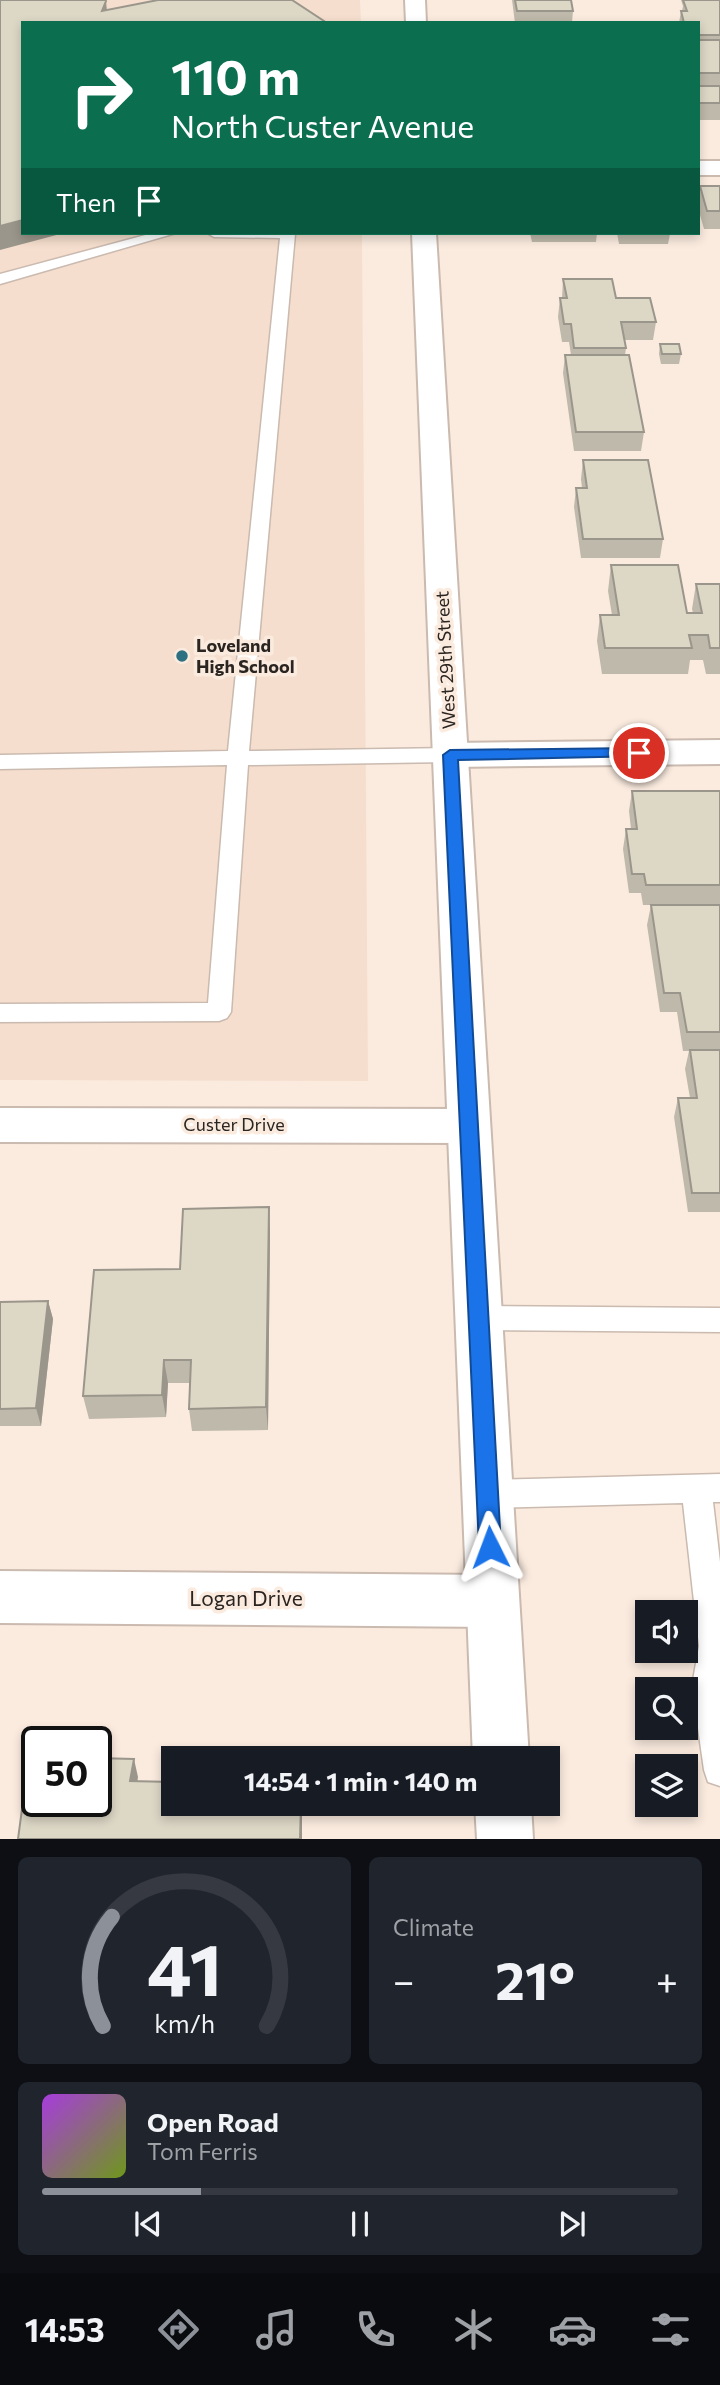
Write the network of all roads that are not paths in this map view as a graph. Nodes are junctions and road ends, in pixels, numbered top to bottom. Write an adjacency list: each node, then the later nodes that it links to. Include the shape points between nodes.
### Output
1 (415, 0): 2 (main road)
2 (416, 21)
3 (700, 168): 4 (main road)
4 (720, 168)
5 (162, 235): 8 (lane)
6 (288, 235): 11 (lane)
7 (424, 235): 10 (main road, West 29th Street)
8 (0, 279)
9 (720, 752): 10 (main road)
10 (450, 755): 11 (lane); 15 (main road, West 29th Street)
11 (239, 757): 12 (lane); 13 (lane, via 219,1012)
12 (0, 762)
13 (0, 1013)
14 (0, 1125): 15 (main road, Custer Drive)
15 (468, 1126): 16 (main road, West 29th Street)
16 (478, 1318): 17 (lane); 19 (main road, West 29th Street)
17 (720, 1320)
18 (708, 1488): 19 (lane); 23 (lane, via 715,1646 708,1686)
19 (487, 1494): 21 (main road, West 29th Street)
20 (0, 1597): 21 (main road, Logan Drive)
21 (493, 1601): 22 (main road, West 29th Street)
22 (500, 1746)
23 (720, 1770)
24 (504, 1816): 25 (main road)
25 (505, 1839)

